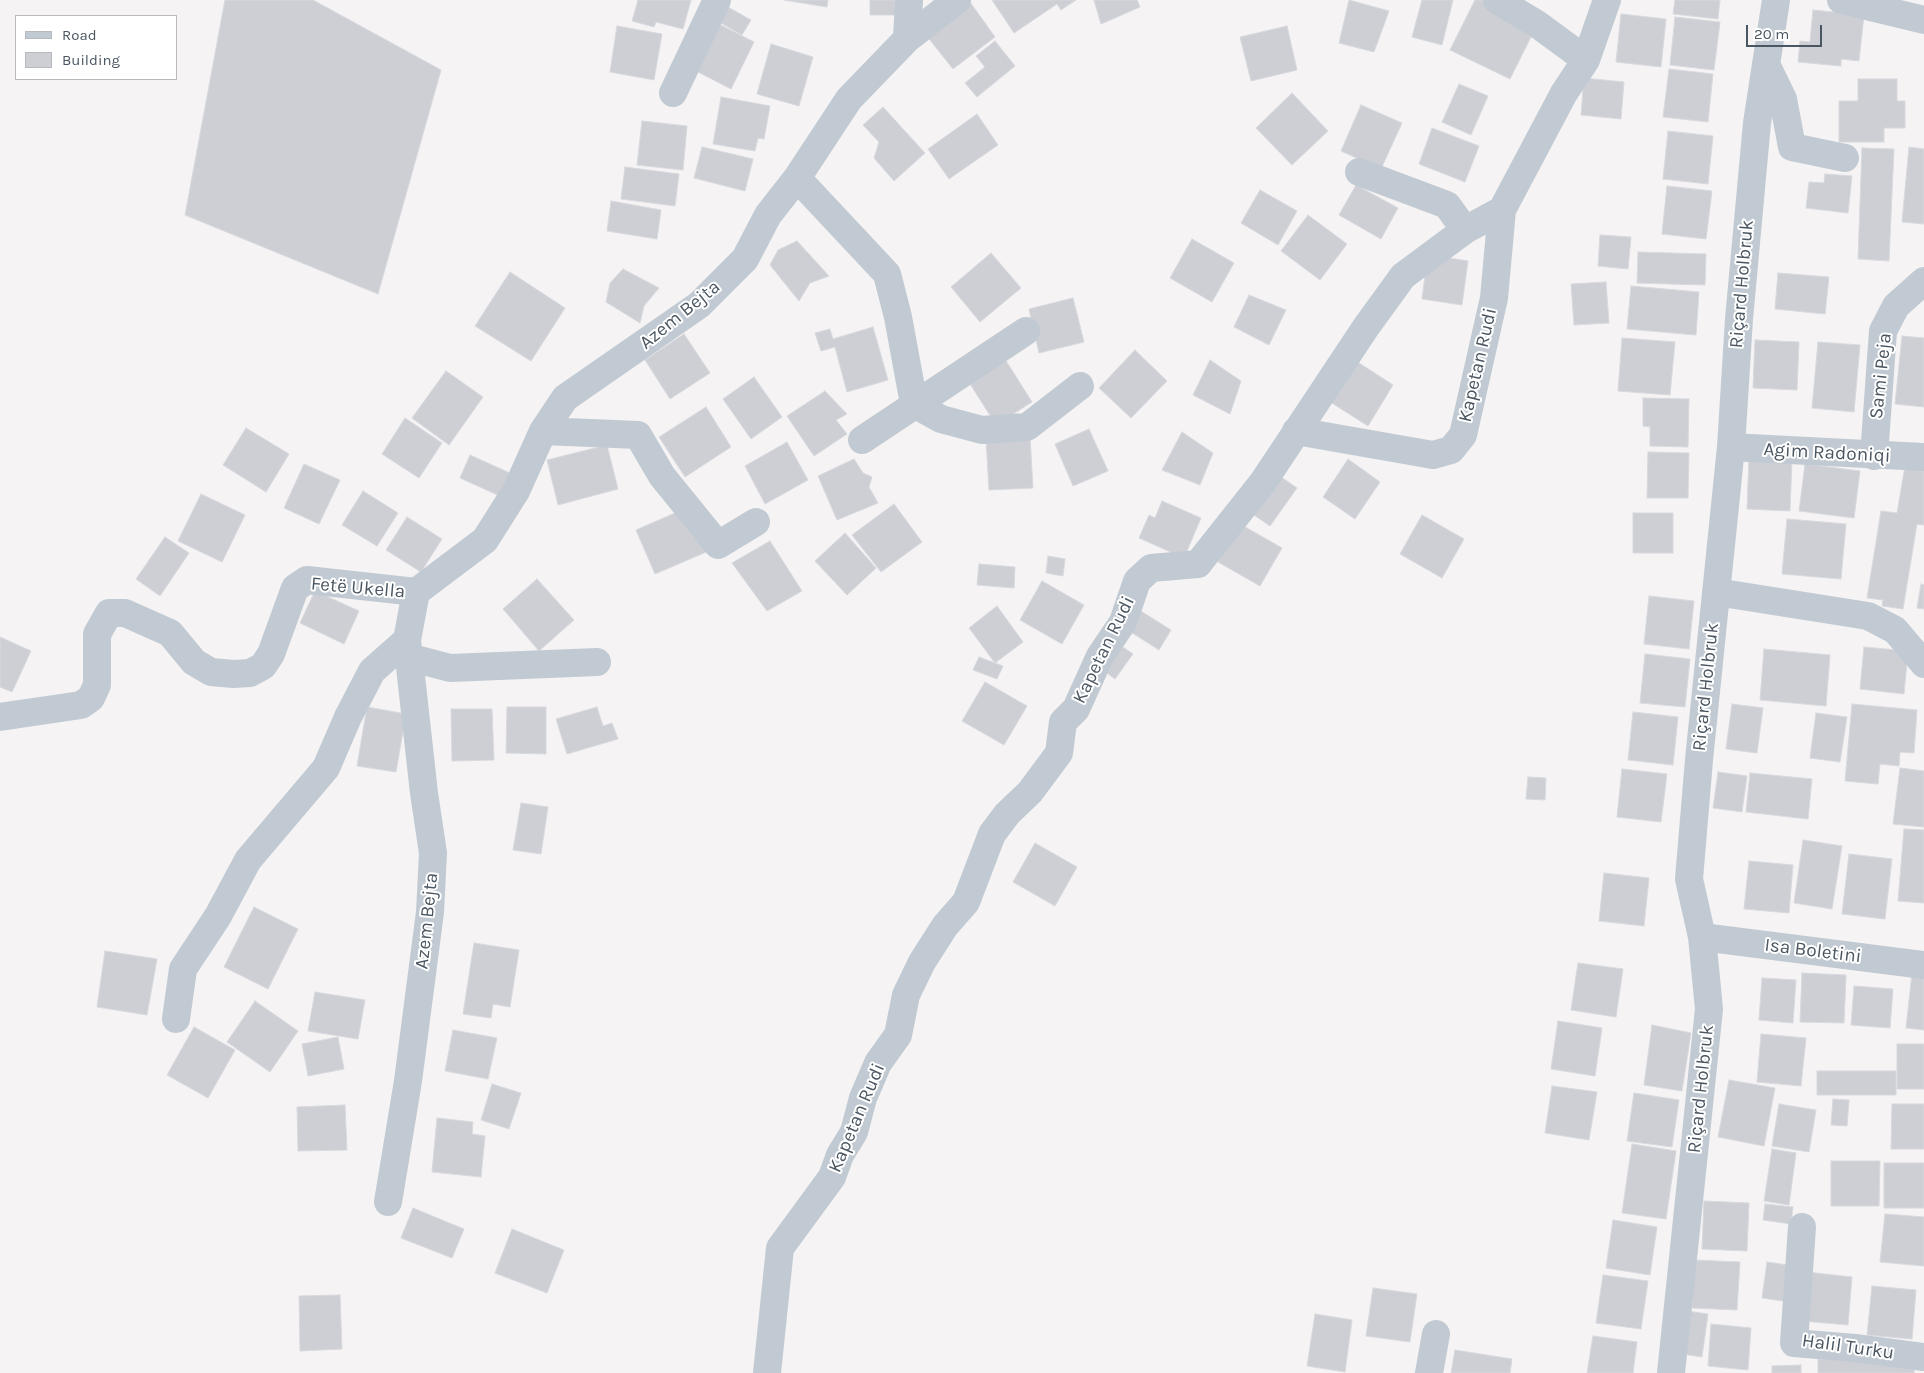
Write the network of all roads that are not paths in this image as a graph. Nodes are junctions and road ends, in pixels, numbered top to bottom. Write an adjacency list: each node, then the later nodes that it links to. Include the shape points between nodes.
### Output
1 (716, 0): 12 (street)
2 (909, 0): 9 (street)
3 (957, 0): 9 (street, Azem Bejta)
4 (1498, 0): 10 (street)
5 (1608, 0): 10 (street, Kapetan Rudi)
6 (1776, 0): 11 (street, Riçard Holbruk)
7 (1841, 0): 8 (street)
8 (1924, 20)
9 (907, 39): 15 (street, Azem Bejta, via 849,99)
10 (1586, 60): 16 (street, Kapetan Rudi, via 1564,93)
11 (1766, 64): 13 (street, via 1784,99 1792,147); 25 (street, Riçard Holbruk, via 1755,143)
12 (673, 94)
13 (1845, 158)
14 (1359, 172): 17 (street, via 1447,205)
15 (797, 178): 21 (street, via 887,274); 22 (street, Azem Bejta, via 768,215 745,259 699,305 565,398)
16 (1502, 210): 17 (street, Kapetan Rudi); 23 (street, Kapetan Rudi, via 1494,298 1462,435 1451,450 1433,455)
17 (1465, 230): 23 (street, Kapetan Rudi, via 1403,276)
18 (1924, 281): 26 (street, Sami Peja, via 1896,306 1883,331)
19 (1026, 331): 21 (street)
20 (1080, 386): 21 (street, via 1027,427 982,430 941,420)
21 (914, 404): 24 (street)
22 (543, 431): 28 (street, via 638,435 662,476 718,545); 29 (street, Azem Bejta, via 516,491 485,540)
23 (1296, 431): 42 (street, Kapetan Rudi, via 1263,482 1198,564 1151,568 1137,581 1123,622 1100,656 1076,709 1063,722 1060,753 992,834 966,902 945,926 906,995 898,1035 878,1063 863,1098 854,1132 832,1177 780,1248)
24 (862, 440)
25 (1730, 447): 26 (street, Agim Radoniqi); 30 (street, Riçard Holbruk)
26 (1874, 456): 27 (street, Agim Radoniqi)
27 (1924, 457)
28 (756, 522)
29 (416, 592): 31 (street, Azem Bejta); 34 (street, Fetë Ukella, via 307,580 295,588 271,654 263,666 250,673 211,672 194,662 170,633 125,613 109,613 97,634 97,685 91,698 81,705)
30 (1716, 592): 33 (street, via 1868,616 1895,630); 35 (street, Riçard Holbruk, via 1689,879)
31 (403, 650): 32 (street, via 450,668); 37 (street, via 372,671 326,768 248,860 218,916 183,968); 38 (street, Azem Bejta, via 434,853 428,932)
32 (597, 662)
33 (1924, 664)
34 (0, 717)
35 (1702, 937): 36 (street, Isa Boletini); 44 (street, Riçard Holbruk, via 1710,1009)
36 (1924, 965)
37 (176, 1019)
38 (388, 1202)
39 (1802, 1227): 41 (street, Halil Turku, via 1794,1344)
40 (1436, 1334): 43 (street)
41 (1924, 1357)
42 (767, 1373)
43 (1429, 1373)
44 (1671, 1373)

